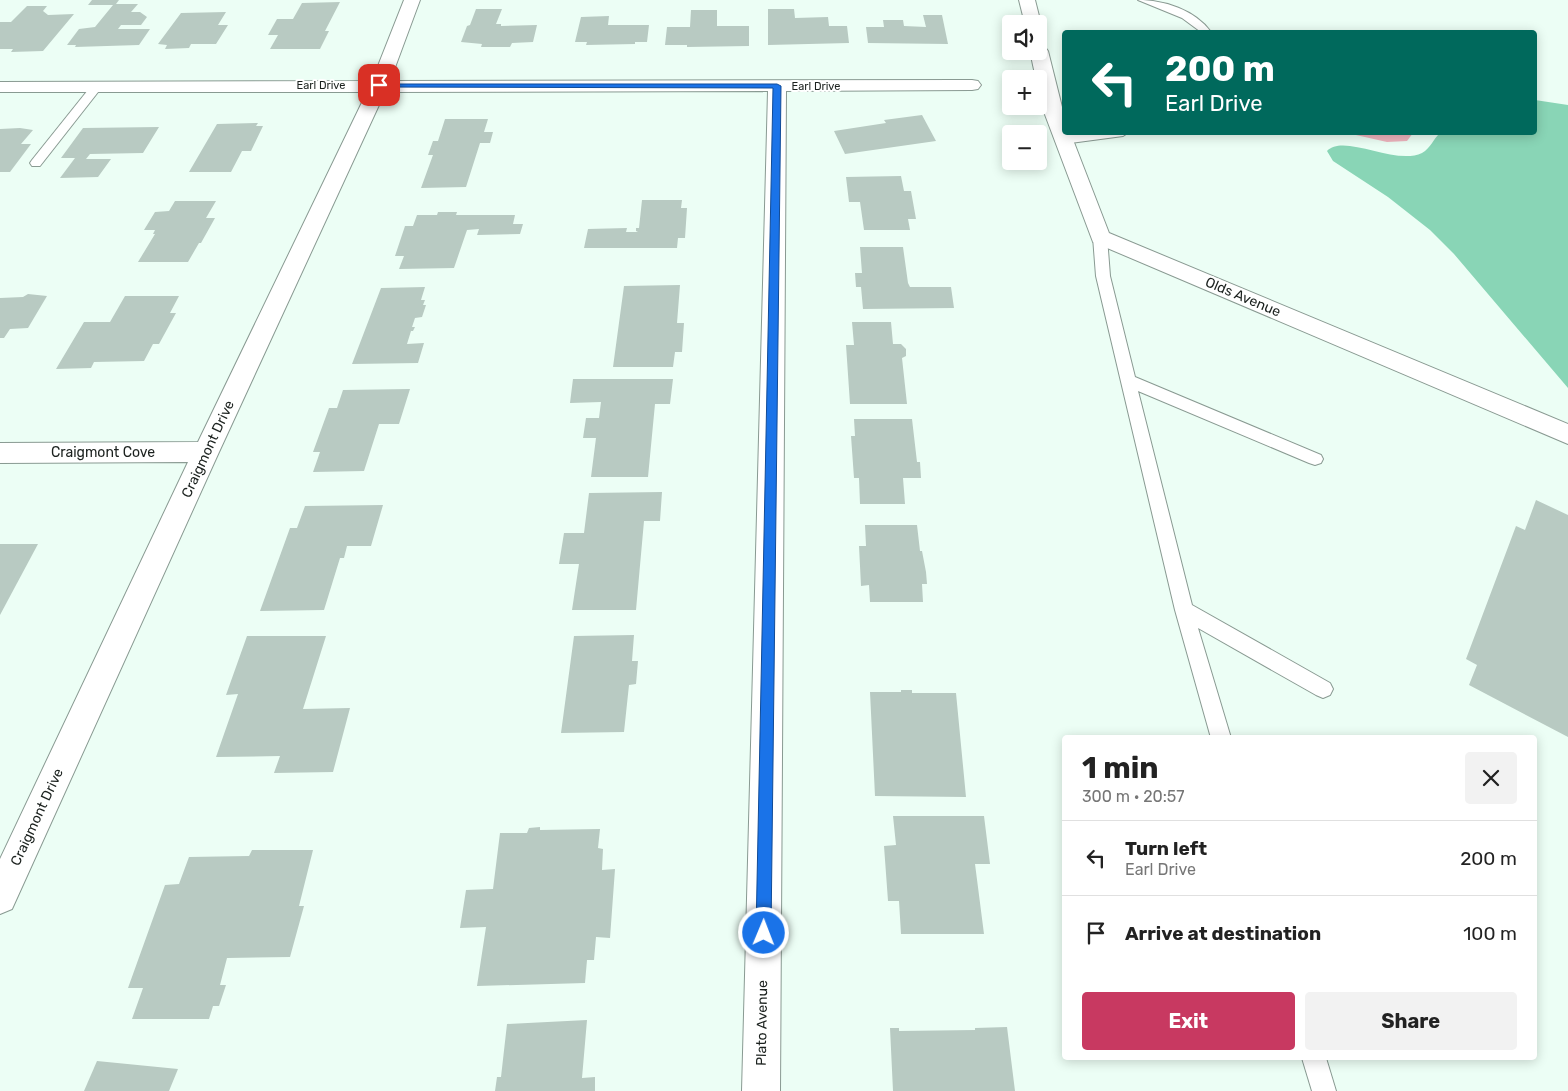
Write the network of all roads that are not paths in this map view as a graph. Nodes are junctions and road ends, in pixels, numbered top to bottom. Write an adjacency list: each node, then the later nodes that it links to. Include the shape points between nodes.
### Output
1 (412, 0): 7 (street, Craigmont Drive)
2 (1027, 0): 4 (street)
3 (1143, 0): 5 (lane, via 1174,10)
4 (1031, 15)
5 (1203, 30)
6 (1041, 60): 13 (street)
7 (379, 85): 9 (street, Earl Drive); 10 (street, Earl Drive); 18 (street, Craigmont Drive)
8 (972, 85): 10 (street, Earl Drive)
9 (96, 86): 11 (street, Earl Drive); 14 (lane)
10 (777, 86): 26 (street, Plato Avenue)
11 (0, 87)
12 (1100, 135): 13 (lane)
13 (1063, 140): 15 (street)
14 (36, 163)
15 (1100, 237): 16 (lane, via 1103,276); 17 (street, Olds Avenue)
16 (1128, 380): 20 (lane); 21 (lane)
17 (1568, 434)
18 (206, 452): 19 (street, Craigmont Cove); 24 (street, Craigmont Drive)
19 (0, 453)
20 (1315, 460)
21 (1184, 610): 22 (lane); 23 (lane)
22 (1323, 689)
23 (1220, 735)
24 (0, 897)
25 (1315, 1060): 27 (lane)
26 (761, 1091)
27 (1324, 1091)

